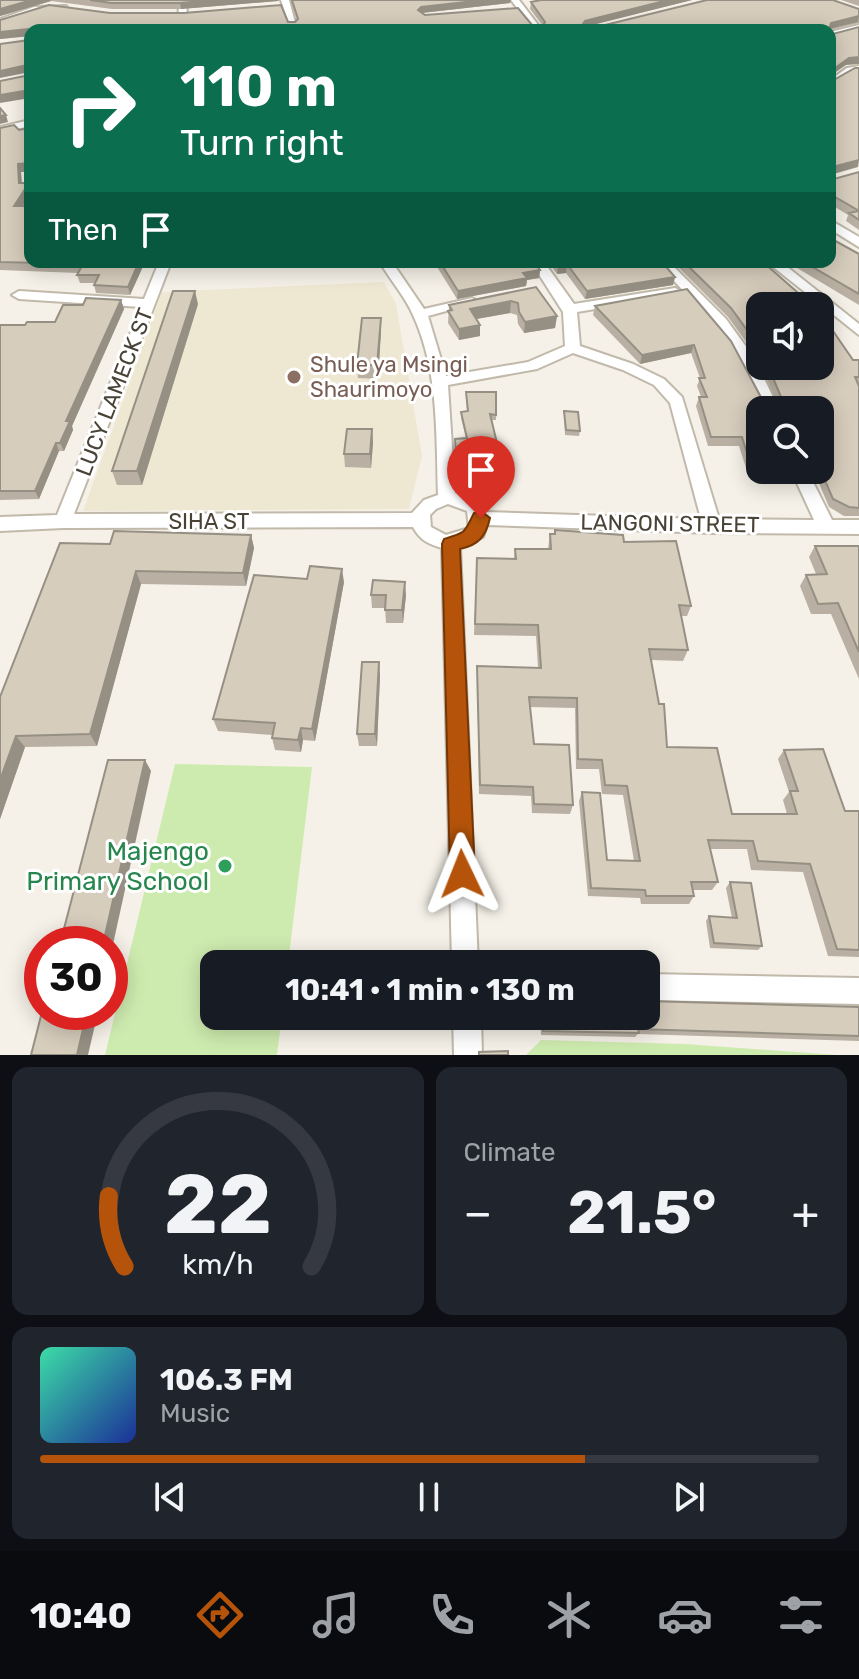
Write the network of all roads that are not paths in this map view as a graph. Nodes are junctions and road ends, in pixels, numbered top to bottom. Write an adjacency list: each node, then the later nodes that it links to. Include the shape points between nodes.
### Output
1 (183, 0): 9 (street)
2 (285, 3): 5 (street); 12 (street)
3 (534, 3): 4 (street)
4 (519, 4): 7 (street); 13 (street)
5 (271, 7)
6 (73, 9): 10 (street, via 43,7)
7 (508, 9)
8 (200, 12): 9 (street)
9 (182, 14): 11 (street)
10 (0, 22)
11 (182, 24)
12 (293, 24)
13 (534, 24)
14 (859, 27): 15 (street)
15 (836, 33)
16 (859, 69): 17 (street)
17 (836, 80)
18 (24, 124): 19 (street)
19 (0, 130)
20 (836, 228): 21 (street)
21 (859, 243)
22 (163, 268): 30 (street, LUCY LAMECK ST)
23 (390, 268): 32 (street)
24 (540, 268): 31 (street, via 549,288)
25 (668, 268): 27 (street)
26 (780, 268): 33 (street)
27 (690, 289): 31 (street); 36 (street, via 748,359)
28 (19, 295): 30 (street)
29 (482, 300): 32 (street)
30 (148, 303): 41 (street, LUCY LAMECK ST)
31 (570, 309): 34 (street, via 576,327)
32 (420, 314): 35 (street)
33 (859, 331)
34 (572, 348): 35 (street, via 532,366); 44 (street, via 659,382 677,401)
35 (440, 382): 38 (street)
36 (765, 396)
37 (806, 484): 43 (street)
38 (447, 498): 39 (street, via 464,500); 40 (street, via 422,509)
39 (481, 518): 44 (street, LANGONI STREET); 46 (street, via 477,532)
40 (418, 520): 41 (street, SIHA ST); 46 (street, via 422,532 434,541)
41 (63, 521): 42 (street, SIHA ST)
42 (0, 524)
43 (825, 525): 44 (street, LANGONI STREET); 45 (street, LANGONI STREET)
44 (712, 526)
45 (859, 527)
46 (451, 544): 47 (street)
47 (465, 950)
48 (660, 987): 49 (street)
49 (859, 991)
50 (467, 1030): 51 (street)
51 (468, 1055)

